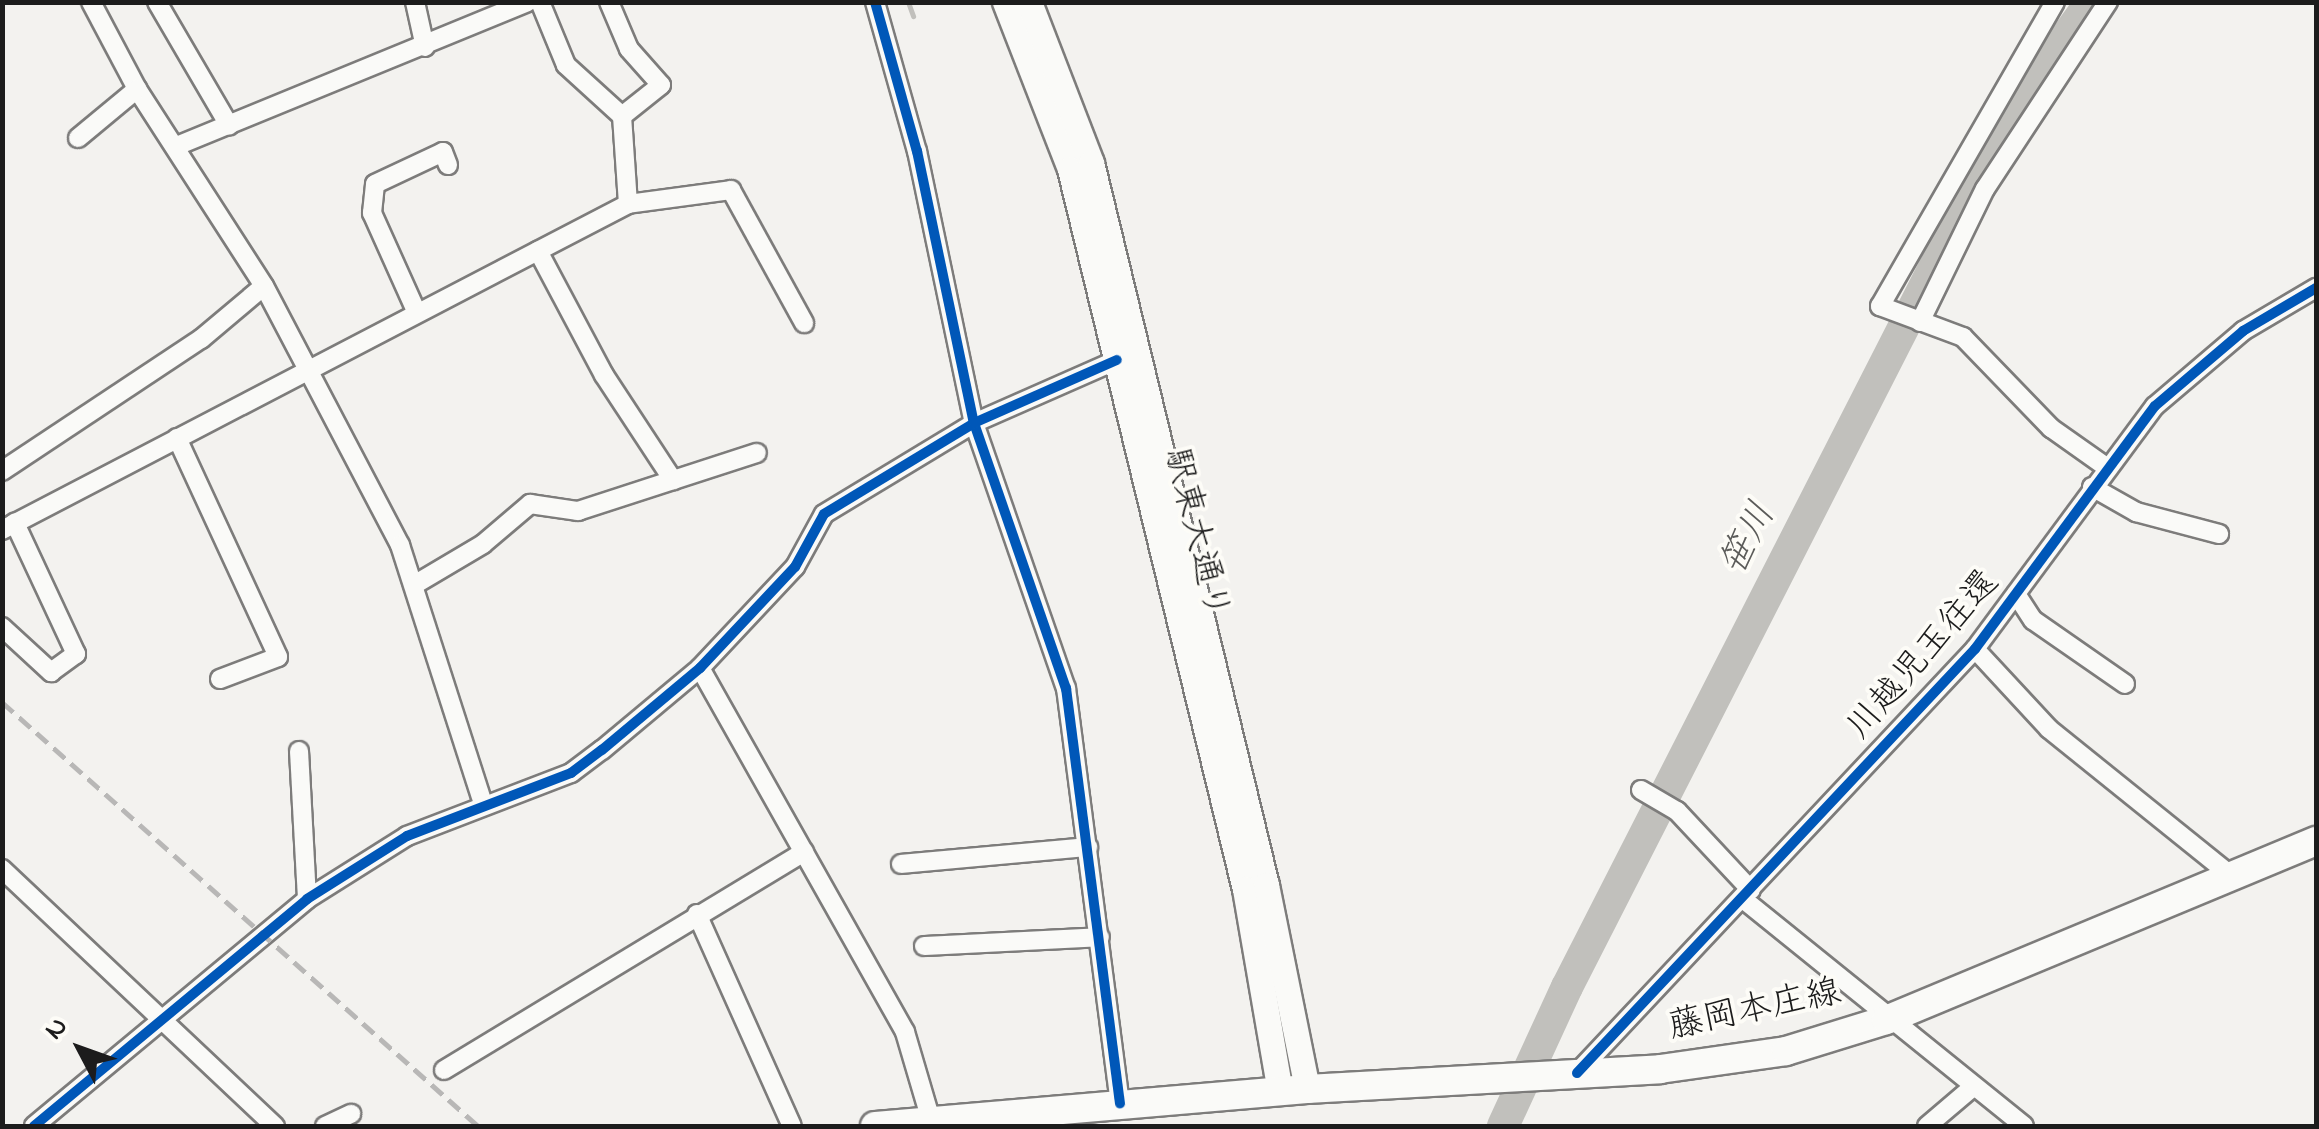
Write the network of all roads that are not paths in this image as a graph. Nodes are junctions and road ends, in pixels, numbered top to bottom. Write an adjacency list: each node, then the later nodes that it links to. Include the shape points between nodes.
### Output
1 (91, 2): 13 (street)
2 (156, 2): 15 (street)
3 (415, 2): 12 (street)
4 (528, 2): 12 (street)
5 (540, 2): 14 (street, via 566,66)
6 (609, 2): 14 (street, via 628,49 661,84)
7 (874, 2): 28 (street, via 916,151)
8 (1005, 2): 26 (street, 駅東大通り, via 1070,169)
9 (1030, 2): 63 (street, 駅東大通り, via 1091,163 1266,885)
10 (2055, 2): 25 (street, via 1880,306)
11 (2108, 2): 25 (street, via 1985,188)
12 (425, 47): 15 (street)
13 (137, 88): 16 (street); 17 (street)
14 (622, 116): 19 (street)
15 (228, 125): 17 (street)
16 (78, 138)
17 (178, 146): 21 (street)
18 (448, 165): 23 (street, via 442,152 375,184 372,213)
19 (628, 204): 20 (street); 24 (street, via 731,190)
20 (538, 252): 23 (street); 33 (street, via 604,375)
21 (264, 286): 27 (street); 32 (street, via 201,339)
22 (2316, 288): 31 (street, 川越児玉往還, via 2243,331 2192,372)
23 (417, 313): 27 (street)
24 (804, 322)
25 (1920, 322): 31 (street, via 1963,337 2051,428)
26 (1118, 360): 28 (street); 63 (street, 駅東大通り)
27 (308, 367): 29 (street); 37 (street)
28 (974, 424): 41 (street, via 824,514 794,567); 48 (street, via 1066,688)
29 (177, 438): 35 (street); 42 (street, via 278,657)
30 (757, 454): 33 (street)
31 (2106, 467): 34 (street, 川越児玉往還)
32 (2, 471)
33 (674, 480): 37 (street, via 578,511 530,504 483,544)
34 (2092, 487): 36 (street, via 2136,512); 38 (street, 川越児玉往還)
35 (9, 526): 39 (street, via 76,654 51,672)
36 (2219, 534)
37 (414, 585): 46 (street)
38 (2016, 594): 40 (street, 川越児玉往還); 43 (street, via 2033,620)
39 (2, 627)
40 (1975, 649): 52 (street, via 2049,729); 53 (street, 川越児玉往還)
41 (700, 668): 46 (street, via 570,773); 49 (street)
42 (220, 678)
43 (2124, 684)
44 (299, 751): 54 (street)
45 (1641, 790): 53 (street, via 1677,811)
46 (483, 804): 54 (street, via 407,836)
47 (2316, 841): 52 (main road, 藤岡本庄線)
48 (1088, 847): 50 (street); 56 (street)
49 (804, 852): 55 (street); 66 (street, via 905,1032)
50 (901, 864)
51 (2, 869): 58 (street)
52 (2232, 876): 59 (main road, 藤岡本庄線)
53 (1747, 895): 59 (street); 61 (street, 川越児玉往還)
54 (307, 899): 58 (street)
55 (697, 914): 60 (street); 71 (street)
56 (1100, 936): 57 (street); 64 (street)
57 (924, 946)
58 (160, 1020): 68 (street); 69 (street)
59 (1886, 1020): 61 (main road, 藤岡本庄線, via 1746,1058); 62 (street)
60 (444, 1070)
61 (1564, 1074): 63 (main road, 藤岡本庄線)
62 (1973, 1087): 73 (street); 74 (street)
63 (1293, 1090): 64 (main road, 藤岡本庄線)
64 (1120, 1104): 67 (main road, 藤岡本庄線)
65 (351, 1114): 70 (street)
66 (930, 1117): 67 (main road, 藤岡本庄線); 72 (main road, 藤岡本庄線)
67 (1004, 1119)
68 (34, 1126)
69 (276, 1126)
70 (325, 1126)
71 (792, 1126)
72 (875, 1126)
73 (1926, 1126)
74 (2024, 1126)

